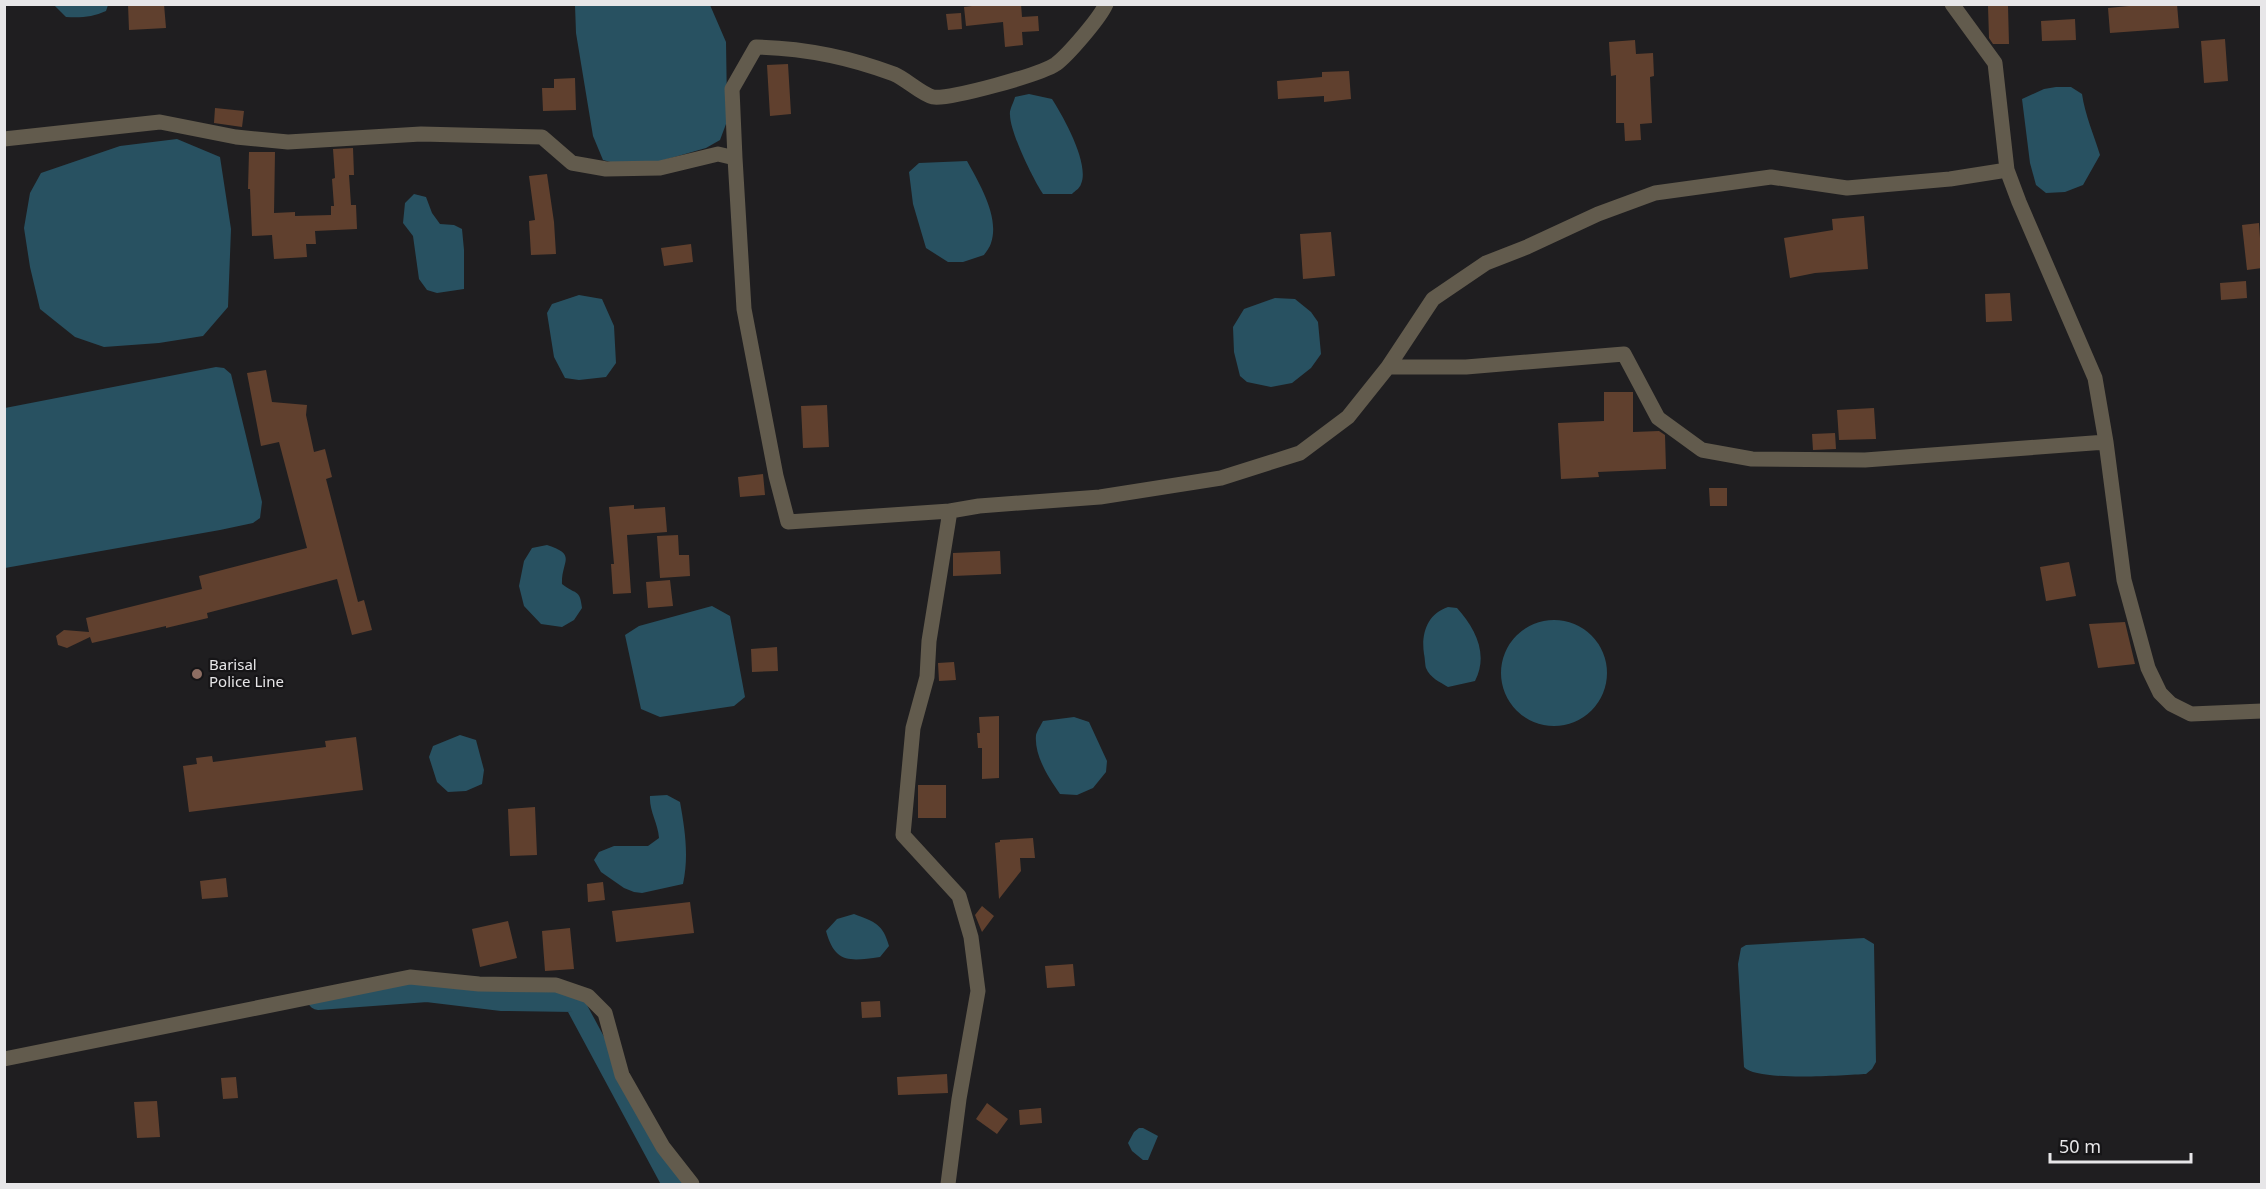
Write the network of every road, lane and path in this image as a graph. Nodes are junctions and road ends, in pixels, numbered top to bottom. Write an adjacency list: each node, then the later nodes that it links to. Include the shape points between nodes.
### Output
1 (1106, 4): 4 (street, via 1055,65 963,94 933,97 895,75 824,54 756,47 732,88)
2 (1952, 4): 5 (street, via 1995,63)
3 (4, 139): 4 (street, via 160,122 236,137 288,142 421,135 542,137 572,163 606,169 660,168 718,154)
4 (735, 158): 8 (street, via 744,309 788,522)
5 (2007, 170): 6 (street, via 1847,188 1771,177 1654,193 1486,263 1433,299); 7 (street, via 2095,378)
6 (1388, 367): 7 (street, via 1466,367 1624,354 1658,418 1702,450 1752,459 1865,460); 8 (street, via 1347,417 1300,453 1221,478 1100,497)
7 (2106, 442): 9 (street, via 2124,580 2148,668 2160,693 2191,714)
8 (950, 511): 12 (street, via 927,677 913,729 903,835 959,896 971,938 978,991)
9 (2262, 711)
10 (4, 1059): 11 (street, via 410,977 479,984 556,985 588,996 605,1013 622,1076 663,1147)
11 (692, 1185)
12 (948, 1185)

